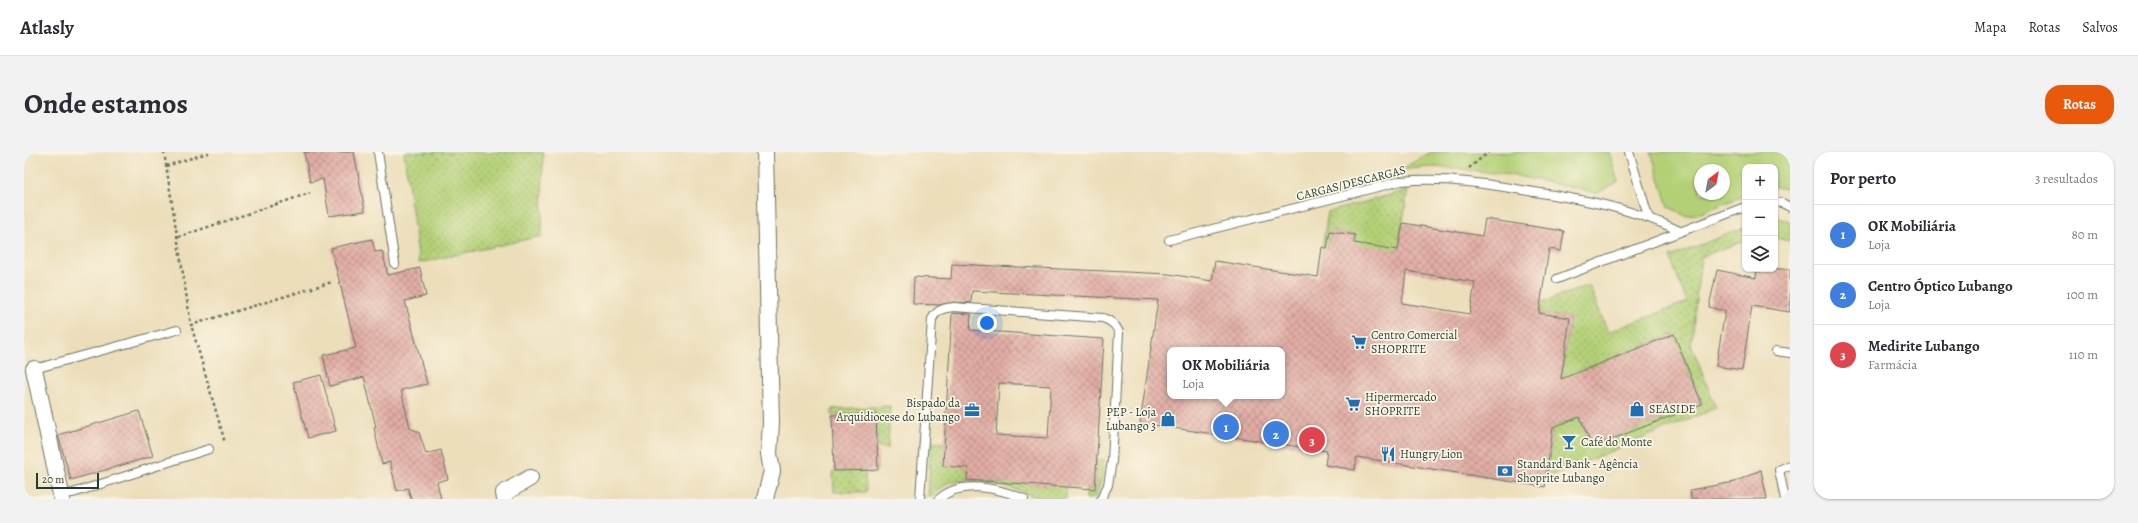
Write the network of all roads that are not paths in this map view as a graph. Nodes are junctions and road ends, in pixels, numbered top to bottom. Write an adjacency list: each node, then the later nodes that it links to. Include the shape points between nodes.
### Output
1 (378, 152): 10 (lane)
2 (765, 152): 21 (street, via 771,423 769,454 772,471)
3 (1629, 152): 7 (lane)
4 (1778, 202): 5 (lane)
5 (1790, 207)
6 (1742, 208): 8 (lane)
7 (1648, 216): 8 (lane, CARGAS/DESCARGAS); 9 (lane, CARGAS/DESCARGAS, via 1589,201 1476,182 1431,178 1401,181)
8 (1680, 231): 11 (lane)
9 (1169, 240)
10 (395, 264)
11 (1557, 279)
12 (177, 330): 15 (lane)
13 (1776, 351): 14 (lane)
14 (1790, 353)
15 (34, 369): 19 (street)
16 (209, 449): 19 (lane)
17 (1790, 466): 26 (lane, via 1779,470)
18 (530, 478): 20 (street, via 504,493)
19 (61, 497)
20 (505, 499)
21 (765, 499)
22 (920, 499): 25 (lane, via 932,319 936,312 954,307 1103,318 1111,320 1115,325 1119,332 1112,461 1108,485)
23 (938, 499): 24 (lane, via 957,488 973,488 993,490)
24 (1024, 499)
25 (1101, 499)
26 (1785, 499)

